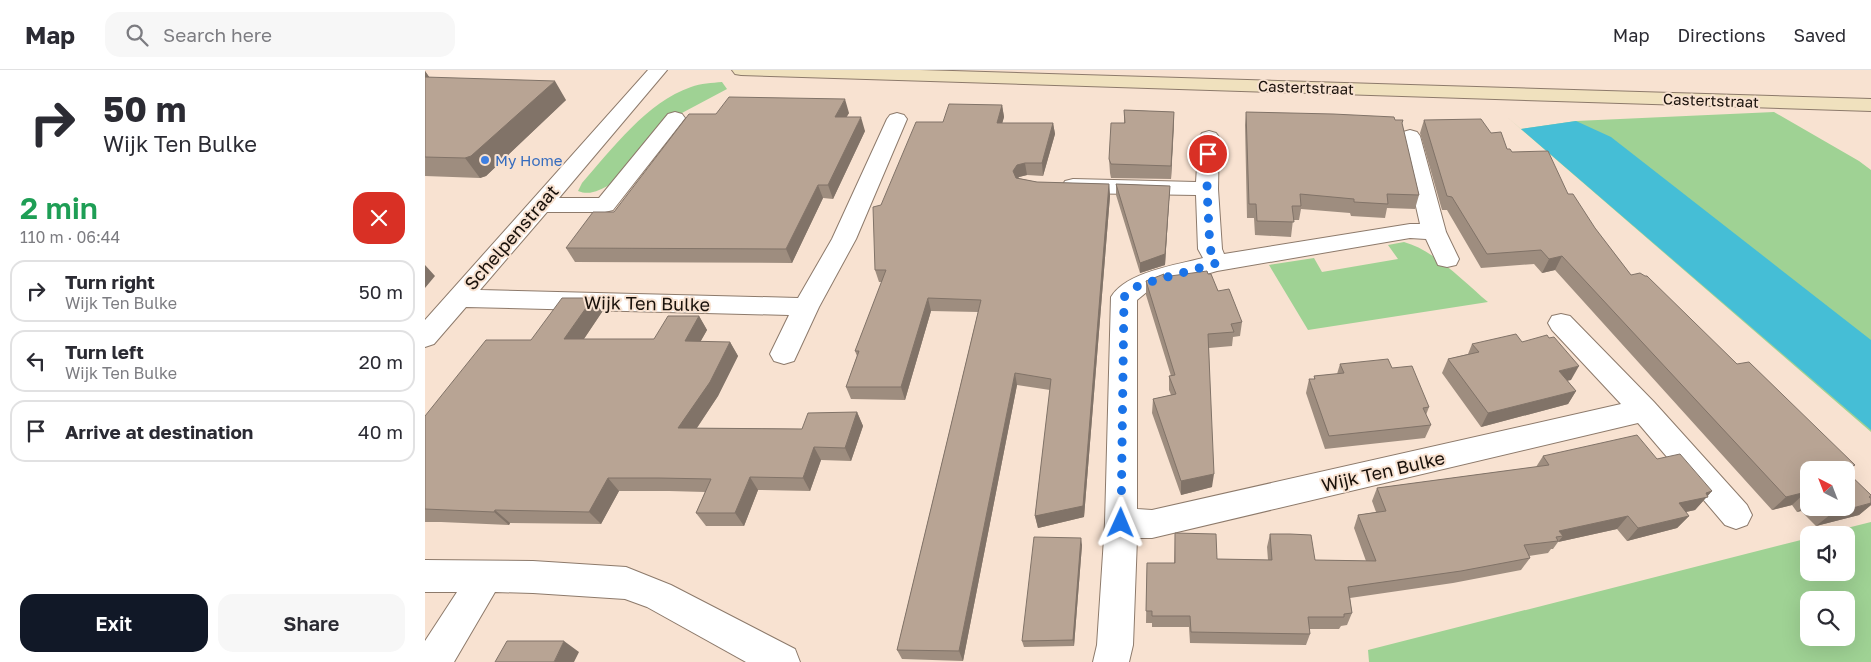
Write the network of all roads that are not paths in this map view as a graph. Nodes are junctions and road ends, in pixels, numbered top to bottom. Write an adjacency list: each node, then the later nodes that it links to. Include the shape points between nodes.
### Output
1 (658, 70): 10 (street, Schelpenstraat)
2 (741, 70): 3 (main road, Castertstraat)
3 (1871, 105)
4 (675, 118): 10 (street, via 605,206)
5 (897, 118): 15 (street, via 844,239)
6 (1410, 136): 11 (street)
7 (1209, 137): 9 (street)
8 (1057, 185): 9 (street)
9 (1207, 189): 13 (street, via 1210,249)
10 (538, 205): 14 (street, Schelpenstraat)
11 (1434, 232): 12 (street); 13 (street, via 1410,231)
12 (1447, 259)
13 (1217, 263): 21 (street, via 1139,285 1124,297)
14 (458, 298): 15 (street, Wijk Ten Bulke); 17 (street, Schelpenstraat)
15 (806, 307): 18 (street)
16 (1561, 323): 19 (street)
17 (425, 337)
18 (784, 354)
19 (1644, 410): 20 (street); 21 (street, Wijk Ten Bulke, via 1151,524)
20 (1736, 515)
21 (1121, 523): 26 (street, via 1115,645)
22 (425, 576): 23 (street)
23 (486, 577): 24 (street); 25 (street, via 626,583 659,596)
24 (433, 662)
25 (782, 662)
26 (1111, 662)

